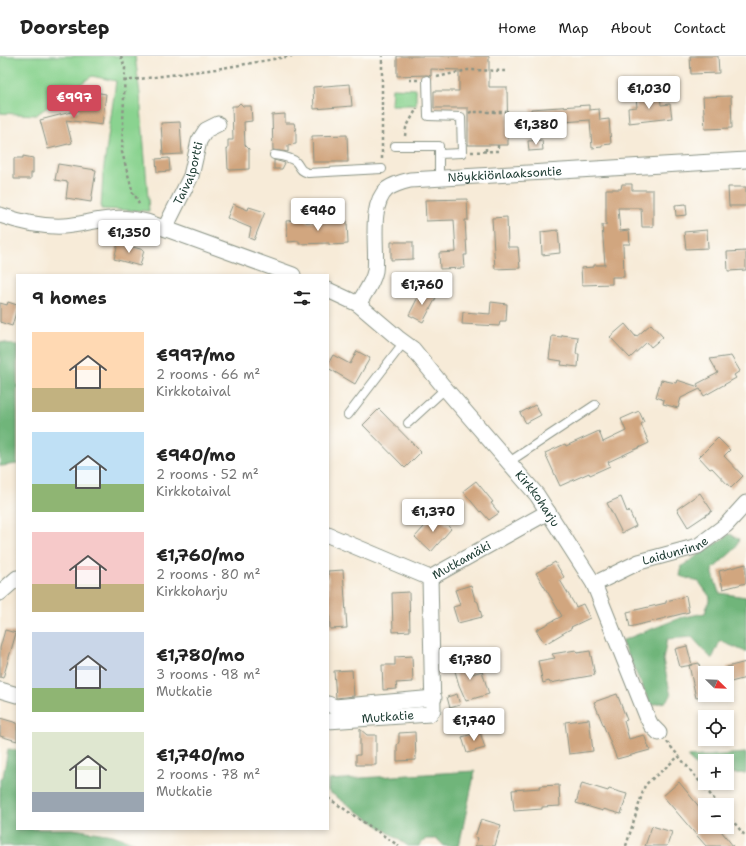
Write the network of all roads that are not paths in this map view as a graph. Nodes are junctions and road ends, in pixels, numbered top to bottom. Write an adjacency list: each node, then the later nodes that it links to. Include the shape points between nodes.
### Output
1 (426, 80): 4 (lane, via 428,116 461,117 462,153)
2 (218, 124): 10 (street, Taivalportti, via 206,130 199,141 191,176)
3 (399, 146): 4 (lane, via 439,146)
4 (439, 154): 8 (lane)
5 (274, 155): 7 (lane, via 291,158 301,171 308,173)
6 (746, 160): 8 (street, Nöykkiönlaaksontie)
7 (382, 170)
8 (439, 178): 13 (street, Nöykkiönlaaksontie, via 398,183 387,190 381,198 376,216 375,270)
9 (0, 215): 10 (street, via 26,223 63,226 128,218)
10 (165, 228): 11 (street)
11 (289, 274)
12 (329, 290): 13 (street, Kirkkoharju)
13 (358, 304): 14 (street, Kirkkoharju)
14 (404, 342): 15 (street, Kirkkoharju, via 413,349); 17 (lane)
15 (445, 389): 18 (lane); 19 (street, Kirkkoharju)
16 (595, 405): 19 (lane)
17 (348, 415)
18 (408, 423)
19 (509, 462): 21 (street, Kirkkoharju, via 537,494)
20 (746, 502): 25 (street, Laidunrinne, via 726,525 698,546 640,562)
21 (548, 512): 23 (street, Mutkamäki); 25 (street, Kirkkoharju)
22 (329, 535): 23 (street, Mutkamäki)
23 (430, 578): 29 (street, Mutkatie)
24 (16, 579): 26 (street)
25 (594, 584): 32 (street, Kirkkoharju, via 648,719)
26 (0, 593)
27 (0, 690): 28 (street)
28 (16, 696)
29 (434, 698): 30 (street, via 335,707); 31 (street, Mutkatie, via 430,714)
30 (329, 704)
31 (329, 721)
32 (659, 733)

